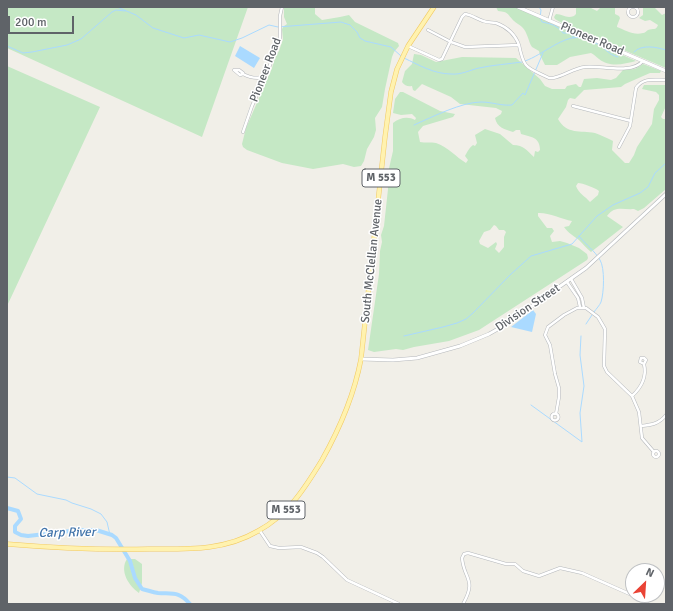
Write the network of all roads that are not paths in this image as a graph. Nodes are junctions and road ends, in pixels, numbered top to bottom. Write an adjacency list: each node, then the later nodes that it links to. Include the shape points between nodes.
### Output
1 (282, 7): 14 (street, Pioneer Road, via 280,38)
2 (434, 7): 10 (main road, South McClellan Avenue / M 553)
3 (518, 7): 6 (street, Pioneer Road)
4 (553, 7): 6 (street)
5 (631, 7): 5 (street, via 628,14 636,17 638,10)
6 (549, 21): 11 (street, Pioneer Road)
7 (428, 30): 8 (street)
8 (451, 42): 9 (street, via 465,47); 9 (street, via 465,14 502,26 514,35); 10 (street, via 439,60)
9 (519, 45): 11 (street, via 525,65 549,78 584,67 625,68 640,65)
10 (408, 46): 25 (main road, South McClellan Avenue / M 553, via 397,69 388,104)
11 (643, 61): 12 (street, Pioneer Road)
12 (666, 71)
13 (243, 74): 14 (street, via 255,78)
14 (265, 77): 18 (street, Pioneer Road)
15 (666, 80): 17 (street, via 646,80 639,84 636,88)
16 (573, 106): 17 (street)
17 (631, 121): 19 (street)
18 (243, 132)
19 (619, 147)
20 (666, 194): 21 (street, Division Street, via 590,265)
21 (571, 279): 22 (street, Division Street); 24 (street, via 582,298)
22 (567, 282): 23 (street, via 578,298); 25 (street, Division Street, via 505,325 471,343 417,358)
23 (580, 307): 24 (street); 28 (street, via 548,327 546,335 559,388)
24 (584, 308): 27 (street, via 598,317 605,329 603,359 607,372)
25 (361, 359): 32 (main road, M 553, via 347,411 311,478 289,507)
26 (644, 364): 27 (street, via 644,379 638,391)
27 (632, 396): 30 (street, via 639,412)
28 (556, 414)
29 (666, 415): 30 (street, via 654,424)
30 (640, 426): 31 (street, via 642,438)
31 (654, 452)
32 (260, 531): 33 (main road, M 553, via 234,542 208,548 118,550); 34 (street, via 270,546 305,548 323,557 347,580)
33 (7, 544)
34 (399, 604)
35 (463, 604): 36 (street, via 470,584 462,558 468,553 506,564 515,564 523,571 539,576 560,568 582,573)
36 (648, 604)

